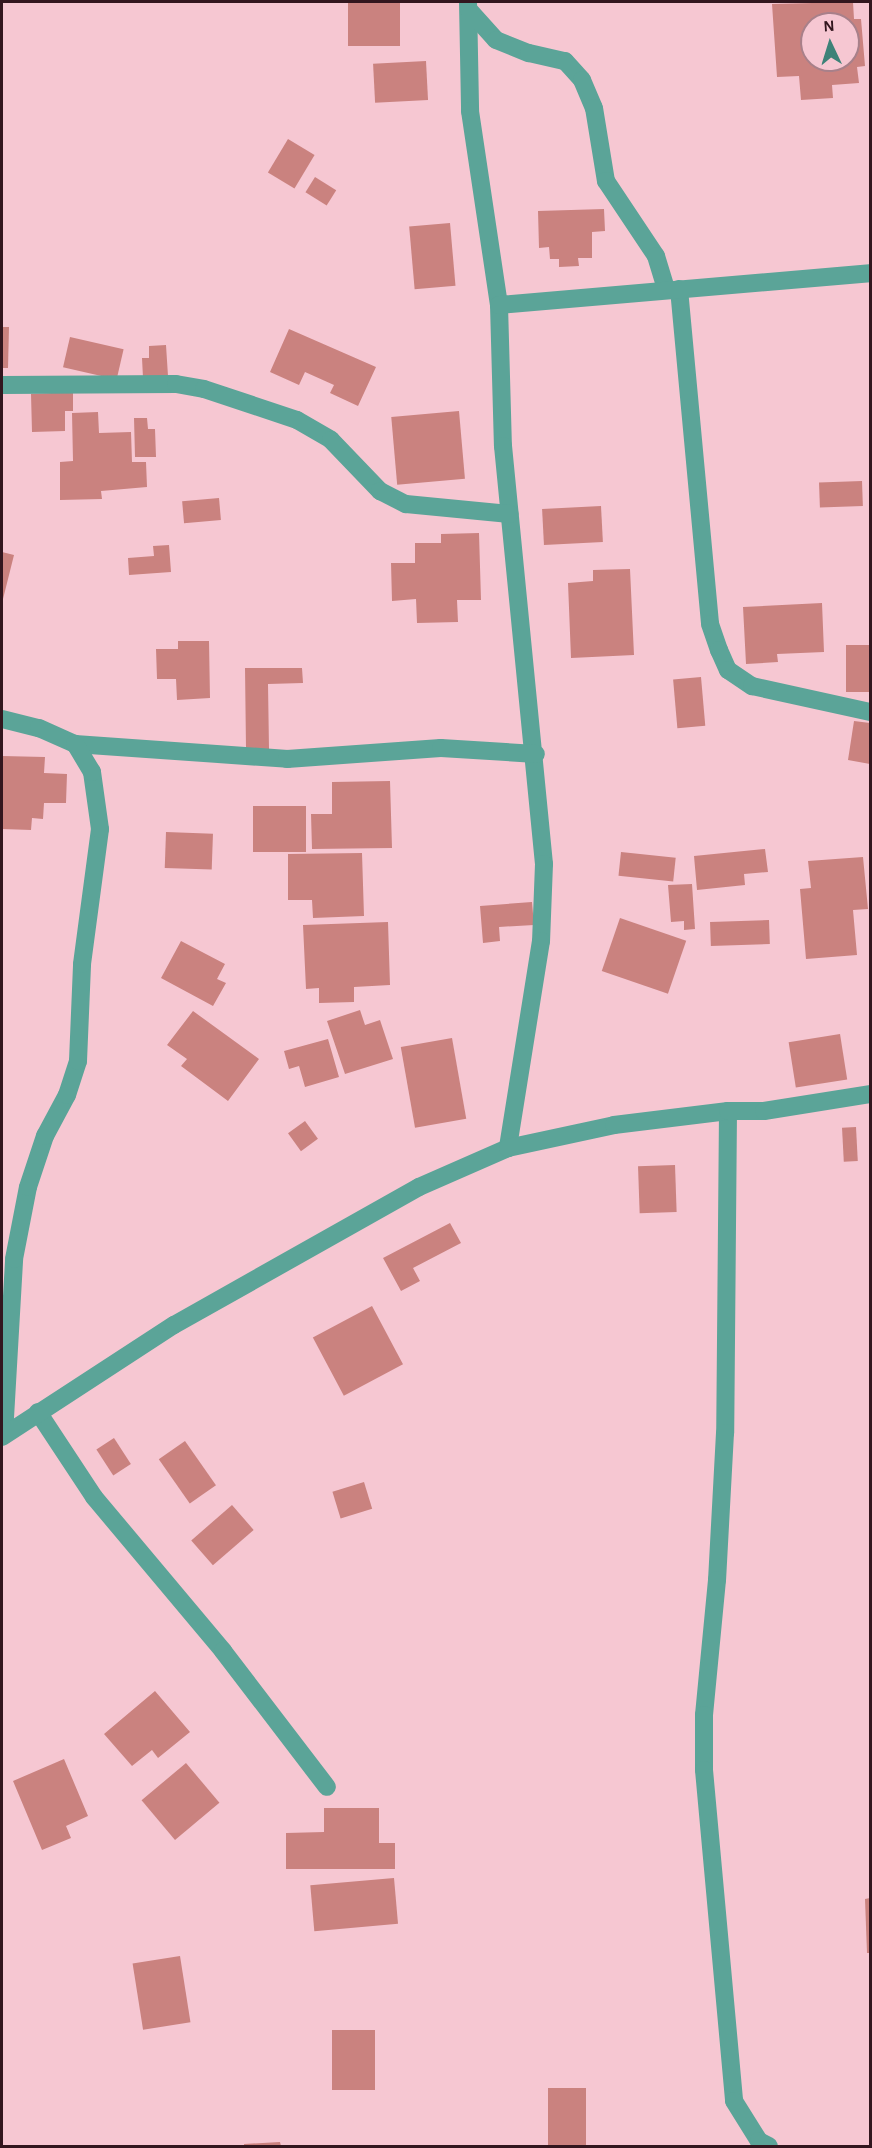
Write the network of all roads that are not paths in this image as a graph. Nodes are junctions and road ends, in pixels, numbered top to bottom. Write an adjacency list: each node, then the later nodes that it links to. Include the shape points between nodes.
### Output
1 (468, 6): 3 (street, via 496,40 565,61 582,80 594,108 606,181 656,256); 4 (street, via 470,111)
2 (870, 273): 3 (street)
3 (672, 289): 4 (street); 7 (street, via 711,624 728,670 752,686)
4 (499, 305): 6 (street, via 503,446)
5 (2, 386): 6 (street, via 176,384 204,389 297,420 331,440 380,490 406,504)
6 (510, 514): 10 (street)
7 (870, 712)
8 (2, 719): 9 (street, via 39,728)
9 (75, 744): 10 (street, via 286,759 441,748); 14 (street, via 92,772 100,829 82,964 78,1061 68,1095 45,1136)
10 (536, 754): 13 (street, via 544,864 541,941)
11 (870, 1094): 12 (street, via 764,1111)
12 (728, 1111): 13 (street, via 614,1125); 18 (street, via 725,1433 718,1570 705,1704 704,1770 734,2101 759,2141)
13 (508, 1148): 15 (street, via 419,1187 174,1325)
14 (8, 1257): 16 (street)
15 (38, 1412): 16 (street); 17 (street, via 94,1497 223,1651)
16 (3, 1436)
17 (327, 1787)
18 (770, 2146)

